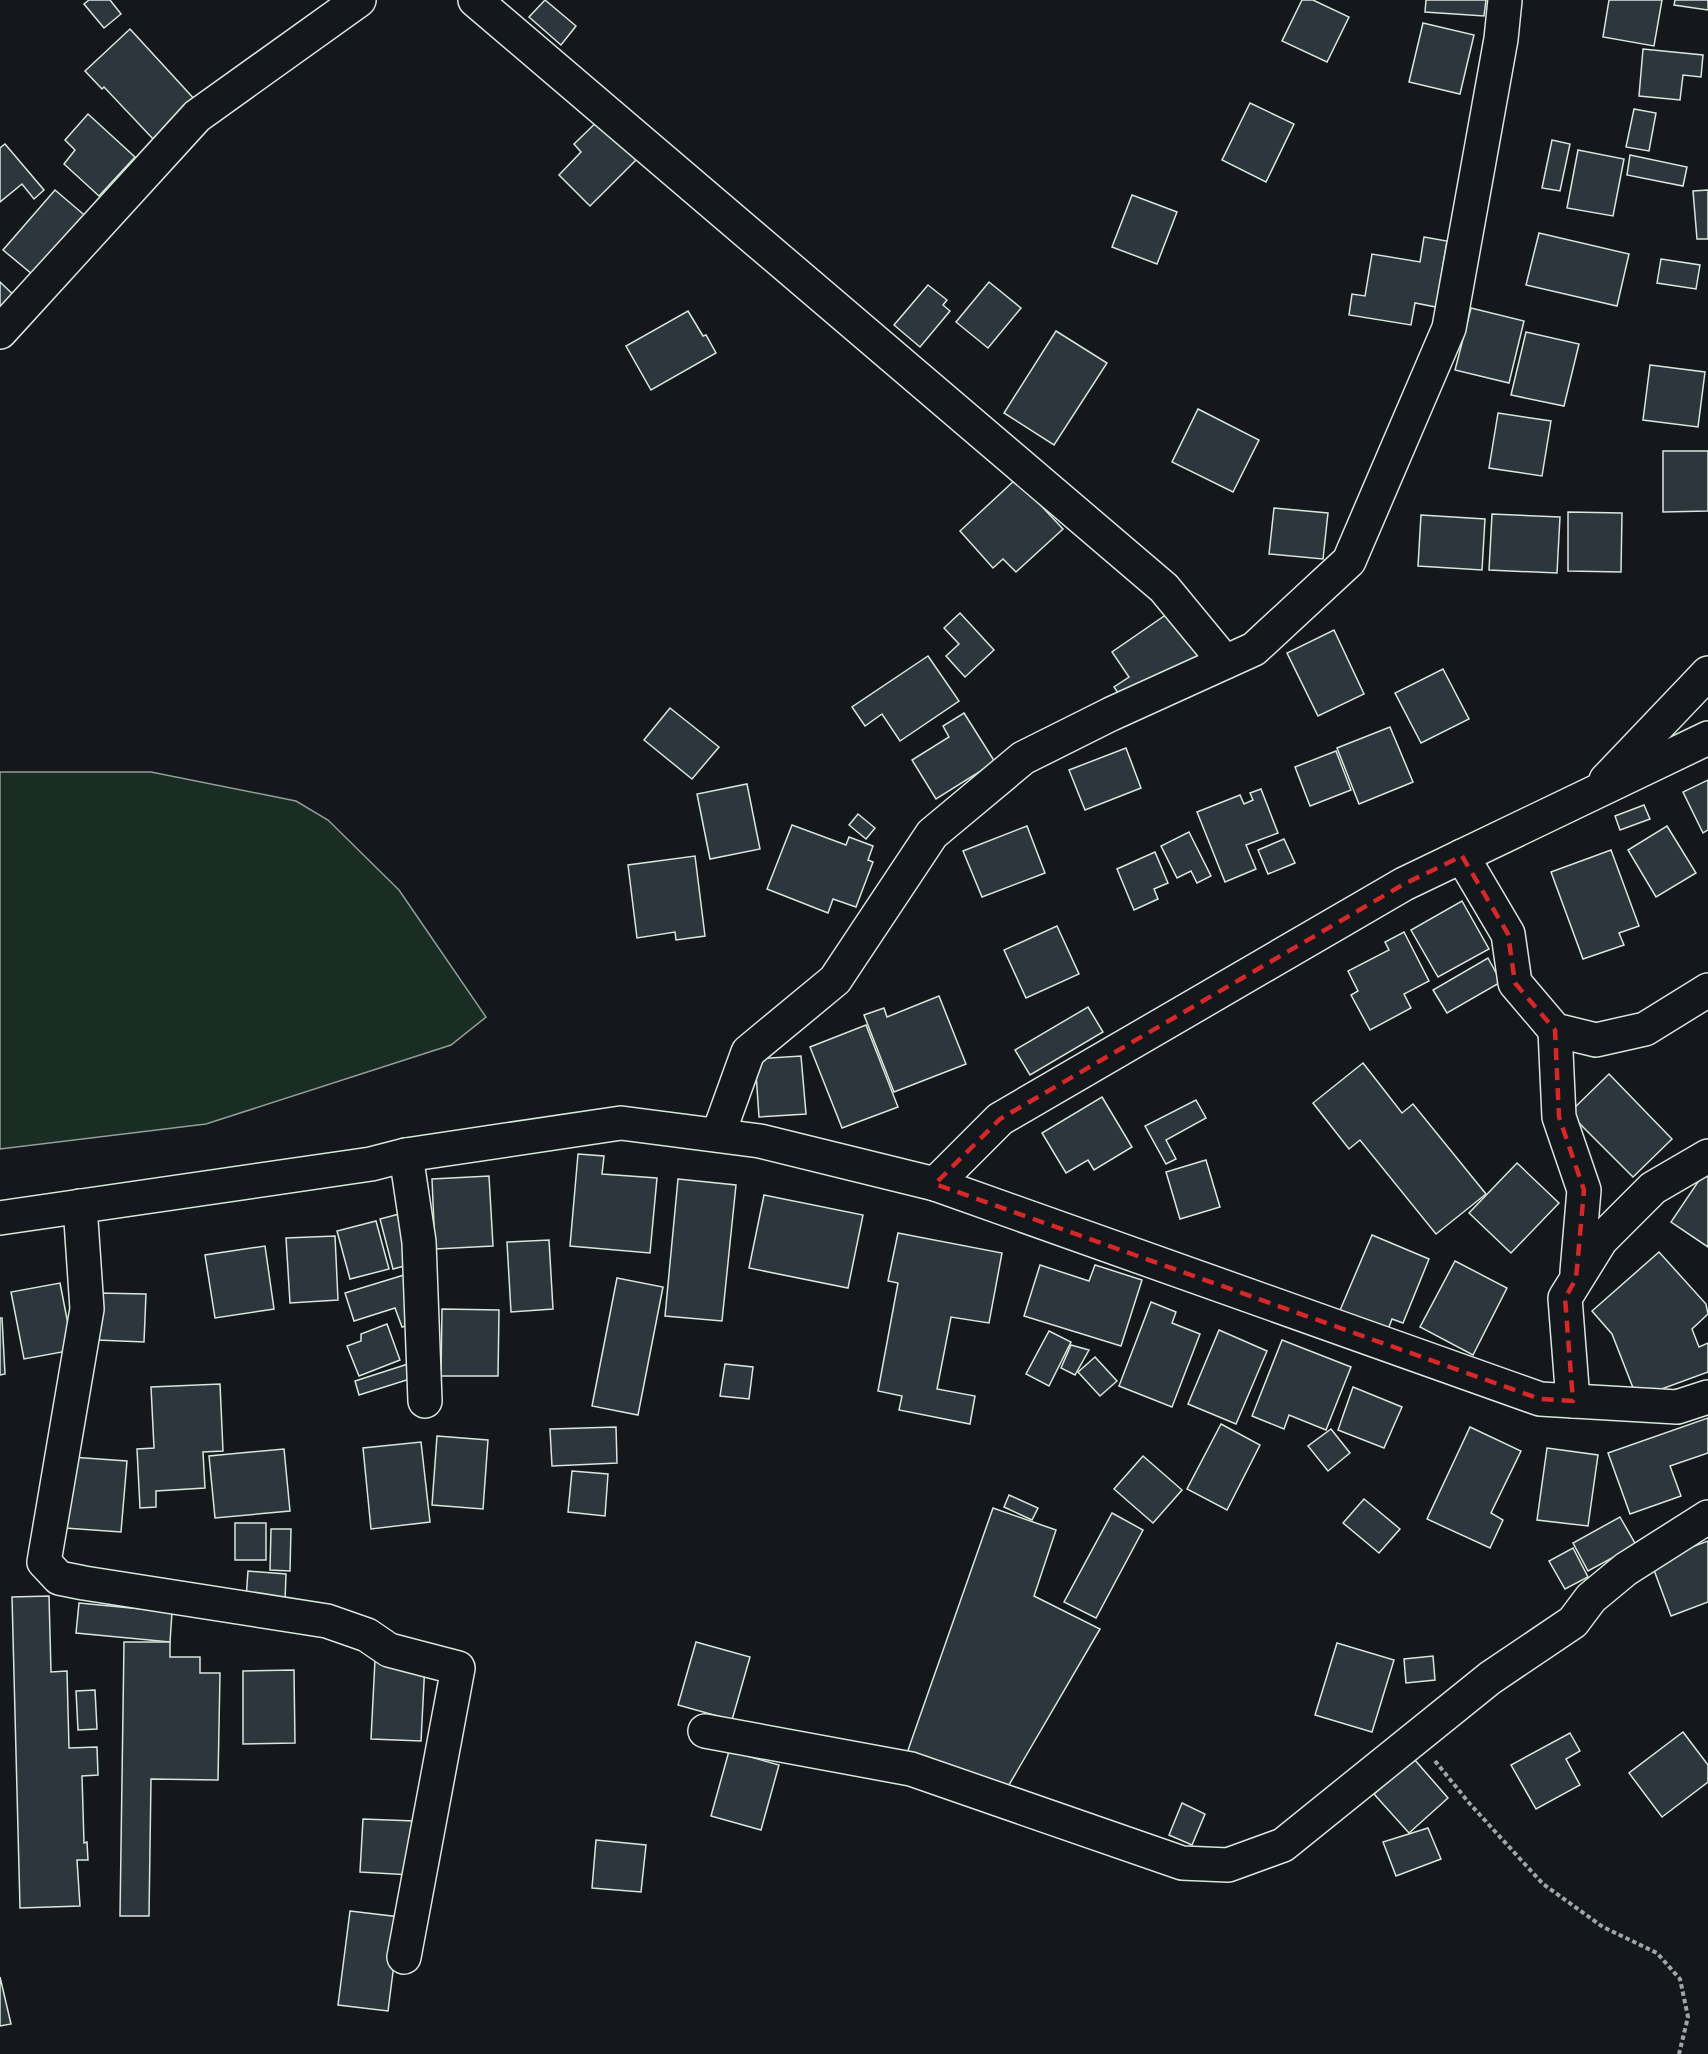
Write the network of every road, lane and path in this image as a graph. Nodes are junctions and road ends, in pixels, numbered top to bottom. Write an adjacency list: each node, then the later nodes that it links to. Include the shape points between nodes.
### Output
1 (359, 0): 4 (street, via 197,116)
2 (475, 0): 5 (street, via 1164,588)
3 (1505, 0): 5 (street, via 1449,328 1349,561 1254,649)
4 (0, 332)
5 (1225, 662): 12 (street, via 1023,758 932,834 836,980 748,1052)
6 (1708, 673): 8 (street)
7 (1708, 738): 8 (street)
8 (1592, 794): 9 (street)
9 (1462, 856): 11 (street, via 1508,934 1515,982); 15 (street, via 1404,884 1000,1119)
10 (1708, 990): 11 (street, via 1645,1029 1596,1040)
11 (1555, 1030): 18 (street, via 1559,1117 1584,1190)
12 (718, 1135): 13 (street, via 621,1123); 15 (street, via 760,1141)
13 (406, 1155): 16 (street, via 371,1164); 20 (street, via 419,1242)
14 (1708, 1156): 18 (street, via 1653,1188 1601,1240)
15 (935, 1184): 21 (street, via 1540,1399)
16 (80, 1206): 17 (street); 25 (street, via 87,1309 44,1562 59,1578 327,1621 367,1635 389,1650 458,1668)
17 (0, 1218)
18 (1576, 1279): 21 (street, via 1564,1298)
19 (1708, 1397): 21 (street, via 1677,1407)
20 (426, 1401)
21 (1573, 1401)
22 (1708, 1517): 24 (street, via 1626,1569 1591,1598 1573,1622 1490,1678)
23 (705, 1731): 24 (street, via 911,1769 1182,1863 1228,1864 1282,1845)
24 (1416, 1737): 26 (path, via 1543,1884 1603,1927 1657,1953 1680,1979 1688,2017)
25 (404, 1957)
26 (1679, 2054)

